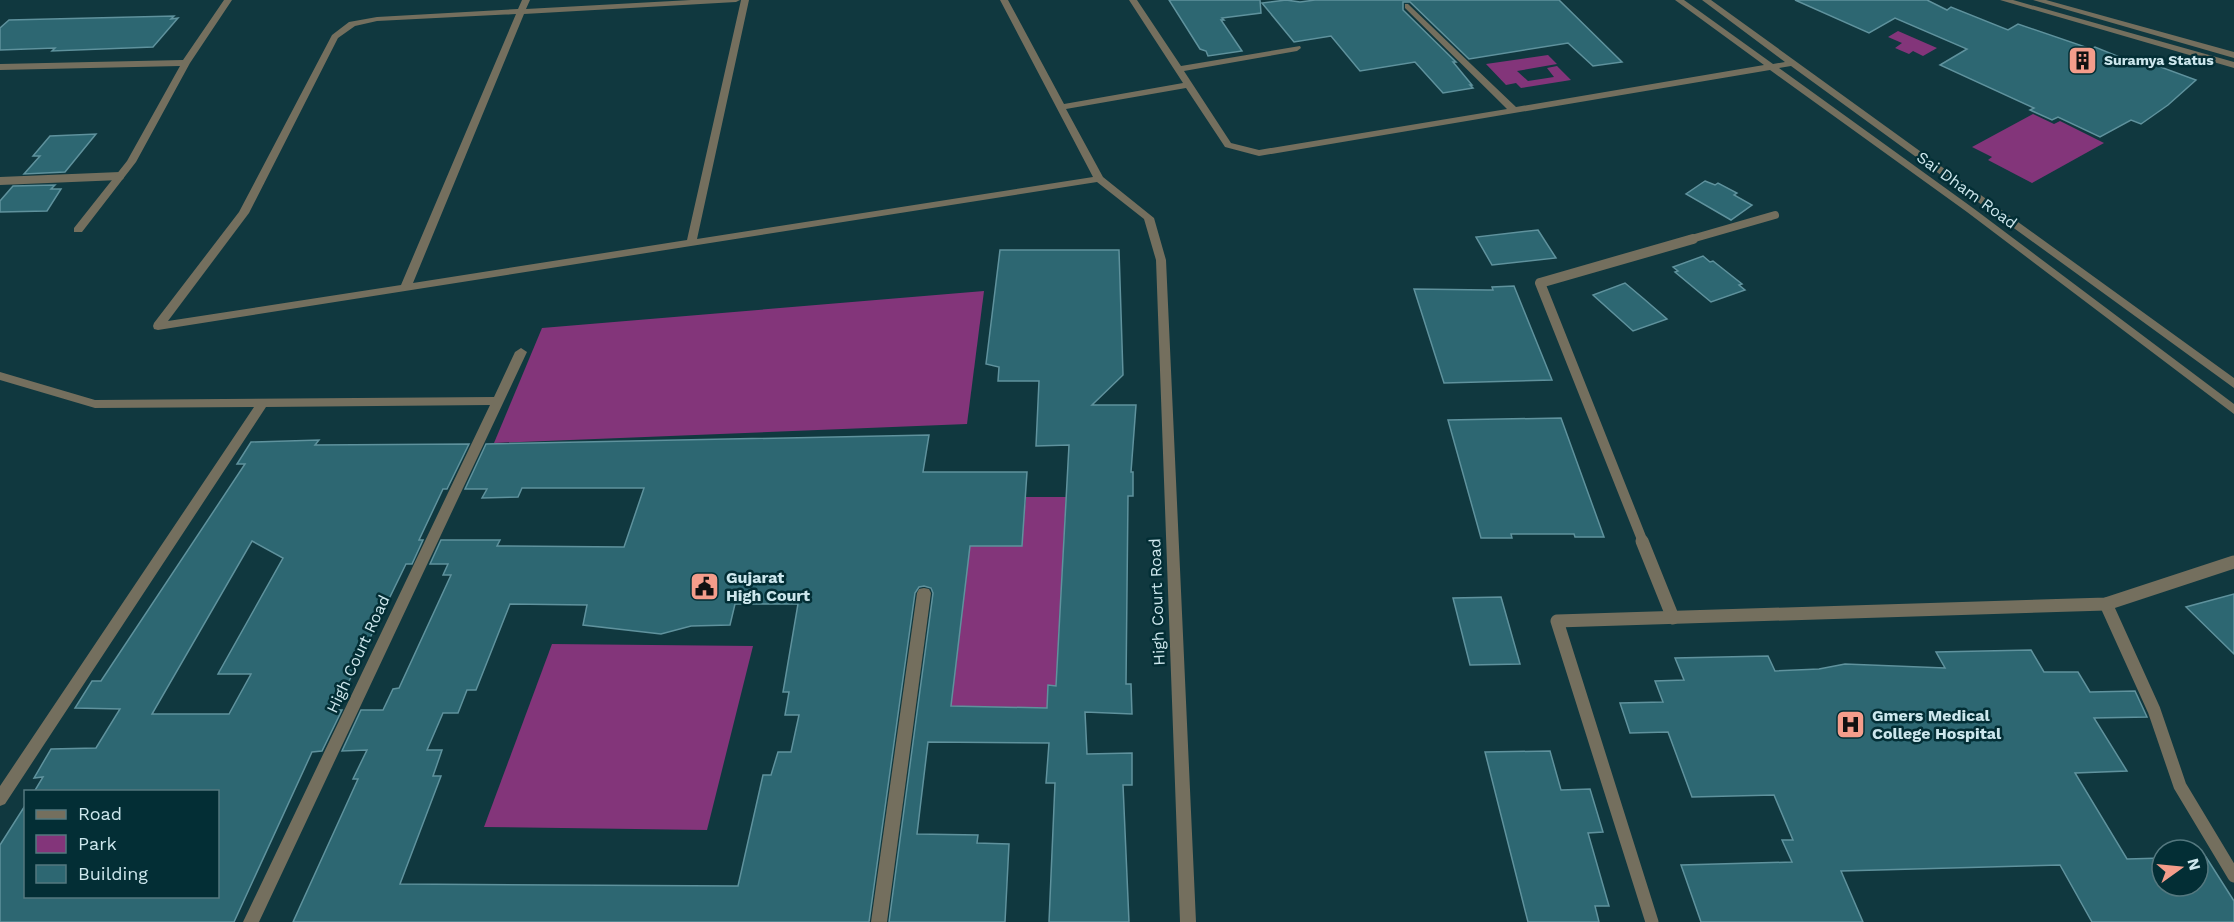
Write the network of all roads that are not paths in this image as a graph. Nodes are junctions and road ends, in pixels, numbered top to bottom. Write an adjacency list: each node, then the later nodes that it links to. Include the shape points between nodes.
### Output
1 (228, 0): 15 (street)
2 (526, 0): 12 (street)
3 (736, 0): 12 (street)
4 (745, 0): 29 (street)
5 (1004, 0): 22 (street)
6 (1133, 0): 20 (street)
7 (1679, 0): 18 (street, Sai Dham Road)
8 (1706, 0): 16 (street, Sai Dham Road)
9 (2004, 0): 17 (street)
10 (2037, 0): 14 (street)
11 (1408, 6): 23 (street)
12 (522, 11): 30 (street); 30 (street, via 377,19 352,24 335,37 244,213 158,326)
13 (1297, 48): 20 (street)
14 (2234, 55)
15 (186, 63): 19 (street); 24 (street)
16 (1794, 63): 18 (street); 33 (street, Sai Dham Road)
17 (2234, 65)
18 (1770, 66): 23 (street); 36 (street, Sai Dham Road, via 1970,210)
19 (0, 67)
20 (1178, 69): 21 (street)
21 (1189, 85): 22 (street); 23 (street, via 1228,145 1259,153)
22 (1061, 107): 25 (street)
23 (1513, 109)
24 (120, 176): 26 (lane); 28 (street)
25 (1099, 178): 29 (street); 45 (street, High Court Road, via 1149,218 1161,260)
26 (0, 181)
27 (1775, 215): 40 (lane, via 1540,283)
28 (78, 230)
29 (691, 243): 30 (street)
30 (406, 286)
31 (520, 352): 34 (street, High Court Road)
32 (0, 376): 35 (street, via 95,404)
33 (2234, 384)
34 (498, 401): 35 (street); 43 (street, High Court Road)
35 (263, 403): 41 (street)
36 (2234, 410)
37 (2234, 562): 39 (lane)
38 (924, 593): 44 (street)
39 (2106, 603): 40 (lane); 42 (lane, via 2154,710 2180,786)
40 (1673, 618): 46 (lane, via 1557,621)
41 (0, 800)
42 (2234, 876)
43 (251, 922)
44 (879, 922)
45 (1188, 922)
46 (1652, 922)

